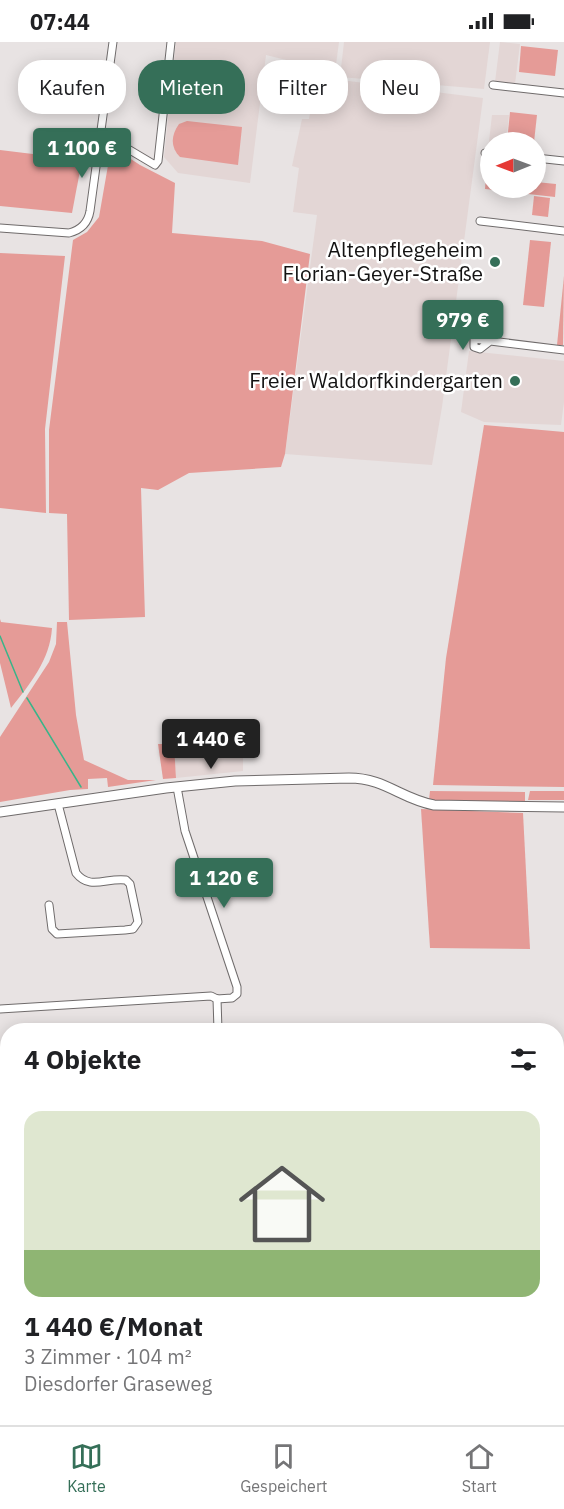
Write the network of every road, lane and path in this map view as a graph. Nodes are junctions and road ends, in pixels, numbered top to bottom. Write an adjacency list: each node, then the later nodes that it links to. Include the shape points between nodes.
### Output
1 (113, 42): 5 (street)
2 (171, 42): 5 (street, via 158,161 155,165)
3 (493, 85): 4 (street)
4 (564, 93)
5 (102, 136): 9 (street, via 89,216 82,227 71,232)
6 (546, 159): 7 (street)
7 (564, 161)
8 (480, 221): 10 (street)
9 (0, 228)
10 (564, 231)
11 (489, 342): 12 (street)
12 (564, 350)
13 (177, 787): 14 (main road); 15 (main road, via 355,778 380,782 416,801 434,805); 18 (street, via 185,831 237,987 232,998)
14 (58, 804): 16 (main road); 17 (street, via 76,873 82,881 126,880 138,922 133,929 57,934 52,928)
15 (564, 807)
16 (0, 812)
17 (49, 905)
18 (217, 999): 19 (street, via 211,996); 20 (street)
19 (0, 1009)
20 (218, 1023)

